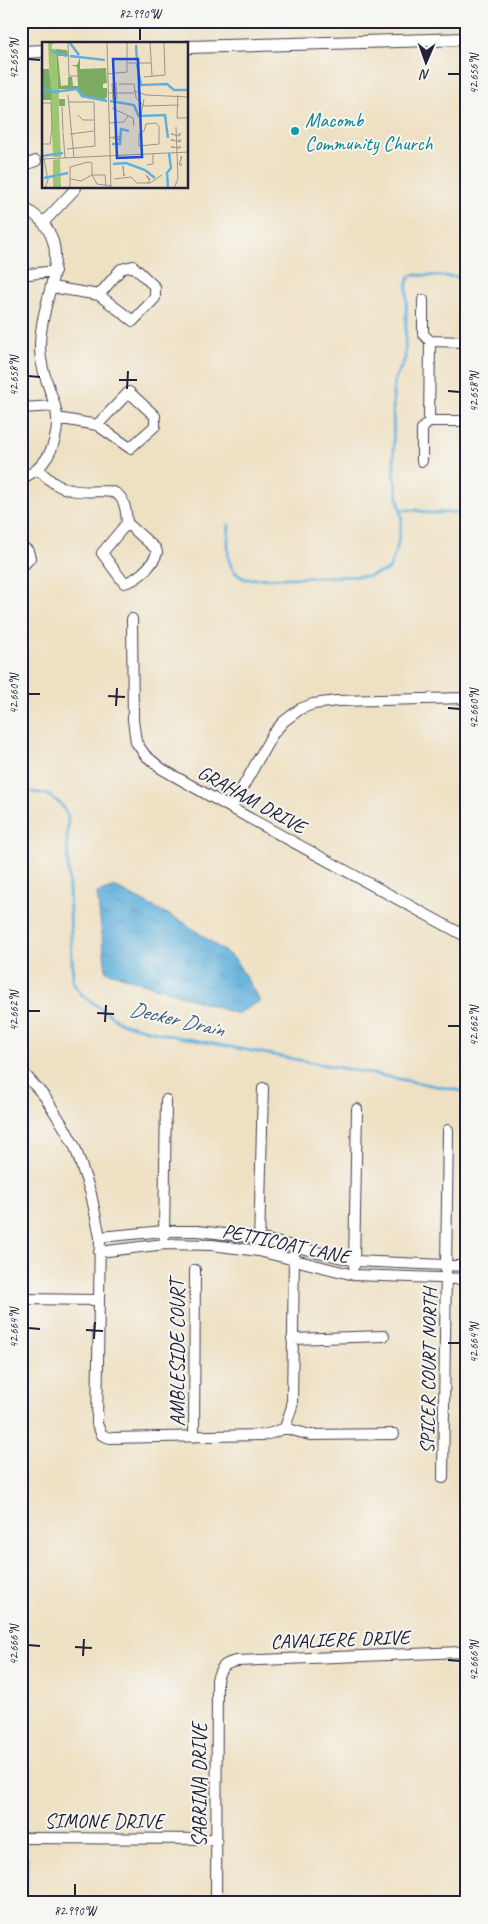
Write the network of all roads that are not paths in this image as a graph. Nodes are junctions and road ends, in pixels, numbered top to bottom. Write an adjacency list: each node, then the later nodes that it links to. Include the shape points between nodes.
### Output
1 (467, 39): 2 (street)
2 (189, 47)
3 (42, 51): 4 (street)
4 (21, 52)
5 (36, 161): 6 (street)
6 (21, 166)
7 (75, 189): 9 (street)
8 (21, 206): 9 (street)
9 (44, 223): 10 (street, via 54,243)
10 (55, 271): 11 (street); 12 (street)
11 (21, 274)
12 (51, 286): 13 (street); 17 (street, via 40,347)
13 (99, 295): 13 (street, via 133,321 156,298 156,288 133,266 121,269)
14 (423, 300): 15 (street, via 423,334)
15 (430, 341): 16 (street); 20 (street)
16 (467, 342)
17 (55, 406): 18 (street); 19 (street)
18 (21, 408)
19 (57, 418): 22 (street); 24 (street, via 53,443)
20 (429, 421): 21 (street); 23 (street, via 422,429)
21 (467, 422)
22 (97, 425): 22 (street, via 130,448 155,426 155,416 129,392)
23 (422, 461)
24 (38, 469): 25 (street); 26 (street, via 52,482 68,490 116,494 125,502)
25 (21, 480)
26 (127, 524): 26 (street, via 102,553 124,583 132,582 140,575 158,553)
27 (21, 546): 28 (street, via 28,551 30,558)
28 (21, 568)
29 (132, 619): 31 (street, GRAHAM DRIVE, via 132,720 136,742 145,755 162,769)
30 (467, 698): 31 (street, via 337,701 300,709 282,722 272,735)
31 (231, 808): 32 (street, GRAHAM DRIVE)
32 (467, 937)
33 (21, 1070): 39 (street, via 45,1097 75,1147)
34 (263, 1088): 40 (street)
35 (166, 1100): 38 (street)
36 (357, 1109): 46 (street)
37 (448, 1130): 47 (street, SPICER COURT NORTH)
38 (164, 1231): 39 (street, PETTICOAT LANE); 40 (street, PETTICOAT LANE); 41 (street)
39 (100, 1237): 44 (street)
40 (260, 1238): 42 (street, PETTICOAT LANE); 43 (street)
41 (165, 1244): 43 (street, PETTICOAT LANE); 44 (street, PETTICOAT LANE)
42 (295, 1246): 45 (street); 46 (street, PETTICOAT LANE)
43 (259, 1251): 45 (street, PETTICOAT LANE)
44 (99, 1252): 54 (street)
45 (294, 1260): 50 (street, PETTICOAT LANE); 56 (street)
46 (355, 1261): 47 (street, PETTICOAT LANE); 50 (street)
47 (447, 1265): 48 (street, PETTICOAT LANE); 51 (street, SPICER COURT NORTH)
48 (467, 1266)
49 (195, 1270): 59 (street, AMBLESIDE COURT)
50 (354, 1274): 51 (street, PETTICOAT LANE)
51 (447, 1279): 52 (street, PETTICOAT LANE); 60 (street, SPICER COURT NORTH)
52 (467, 1279)
53 (21, 1299): 54 (street)
54 (97, 1300): 59 (street, via 97,1424 102,1435 110,1438)
55 (384, 1336): 56 (street)
56 (292, 1339): 57 (street, via 292,1406)
57 (285, 1428): 58 (street, via 310,1435); 59 (street, via 263,1435)
58 (394, 1434)
59 (194, 1437)
60 (443, 1478)
61 (465, 1651): 62 (street, CAVALIERE DRIVE, via 237,1661)
62 (221, 1668): 64 (street, SABRINA DRIVE, via 217,1680)
63 (21, 1838): 64 (street, SIMONE DRIVE)
64 (216, 1839): 65 (street, SABRINA DRIVE)
65 (216, 1903)

